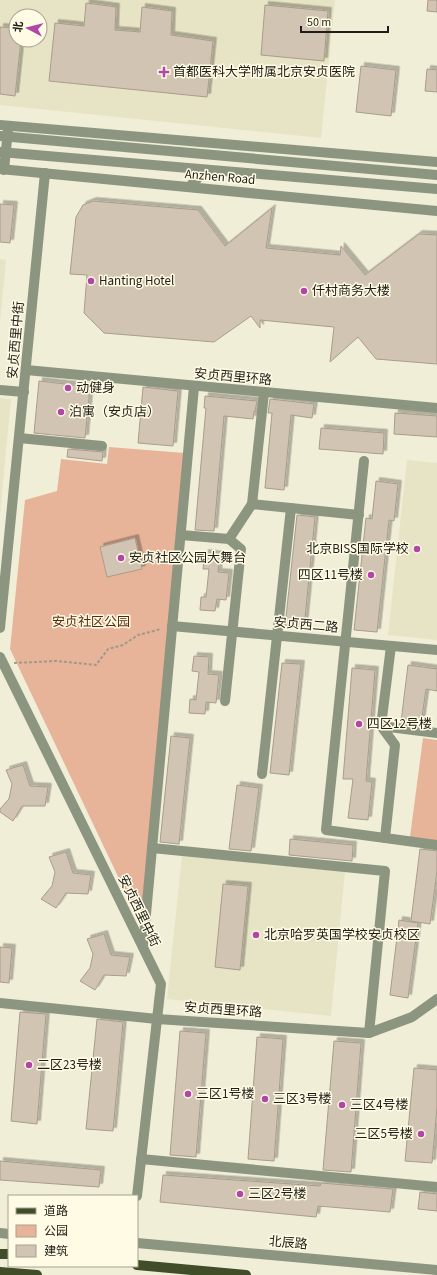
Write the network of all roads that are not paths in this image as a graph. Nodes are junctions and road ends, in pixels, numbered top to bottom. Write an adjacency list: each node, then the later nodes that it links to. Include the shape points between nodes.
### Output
1 (4, 125): 2 (street); 3 (street)
2 (4, 136): 4 (street, Anzhen Road); 5 (street)
3 (150, 138): 4 (street); 6 (street)
4 (161, 150): 10 (street, Anzhen Road)
5 (3, 153): 7 (street); 8 (street, Anzhen Road)
6 (437, 162)
7 (2, 170): 9 (street, Anzhen Road)
8 (206, 170): 11 (street); 12 (street, Anzhen Road)
9 (45, 173): 11 (street, Anzhen Road); 14 (street, 安贞西里中街)
10 (437, 175)
11 (189, 187): 13 (street, Anzhen Road)
12 (437, 189)
13 (437, 211)
14 (26, 370): 15 (street, 安贞西里环路); 17 (street, 安贞西里中街)
15 (194, 387): 18 (street, 安贞西里环路); 26 (street)
16 (0, 390): 17 (street)
17 (24, 392): 20 (street, 安贞西里中街)
18 (264, 393): 19 (street, 安贞西里环路); 23 (street)
19 (437, 408)
20 (19, 438): 21 (street); 29 (street, 安贞西里中街)
21 (102, 446)
22 (364, 461): 25 (street)
23 (252, 504): 24 (street); 27 (street)
24 (291, 508): 25 (street); 36 (street)
25 (359, 514): 37 (street, via 326,830)
26 (181, 535): 27 (street); 28 (street)
27 (229, 539): 33 (street, via 241,549)
28 (172, 626): 30 (street, 安贞西二路); 39 (street)
29 (0, 628)
30 (391, 646): 31 (street, 安贞西二路); 34 (street)
31 (437, 650)
32 (2, 661): 40 (street, 安贞西里中街)
33 (225, 701)
34 (381, 726): 35 (street); 37 (street, via 395,745)
35 (437, 733)
36 (262, 774)
37 (385, 838): 38 (street)
38 (437, 845)
39 (152, 848): 40 (street); 44 (street, via 385,871)
40 (142, 947): 43 (street, 安贞西里中街, via 161,984)
41 (437, 999): 44 (street, 安贞西里环路, via 412,1016)
42 (0, 1003): 43 (street, 安贞西里环路)
43 (157, 1019): 44 (street, 安贞西里环路); 45 (street, 安贞西里中街)
44 (369, 1033)
45 (141, 1158): 46 (street); 47 (street, 安贞西里中街)
46 (437, 1188)
47 (137, 1195)
48 (138, 1243): 50 (street, 北辰路)
49 (138, 1265): 53 (main road)
50 (437, 1270)
51 (0, 1272): 52 (main road)
52 (37, 1275)
53 (246, 1275)

